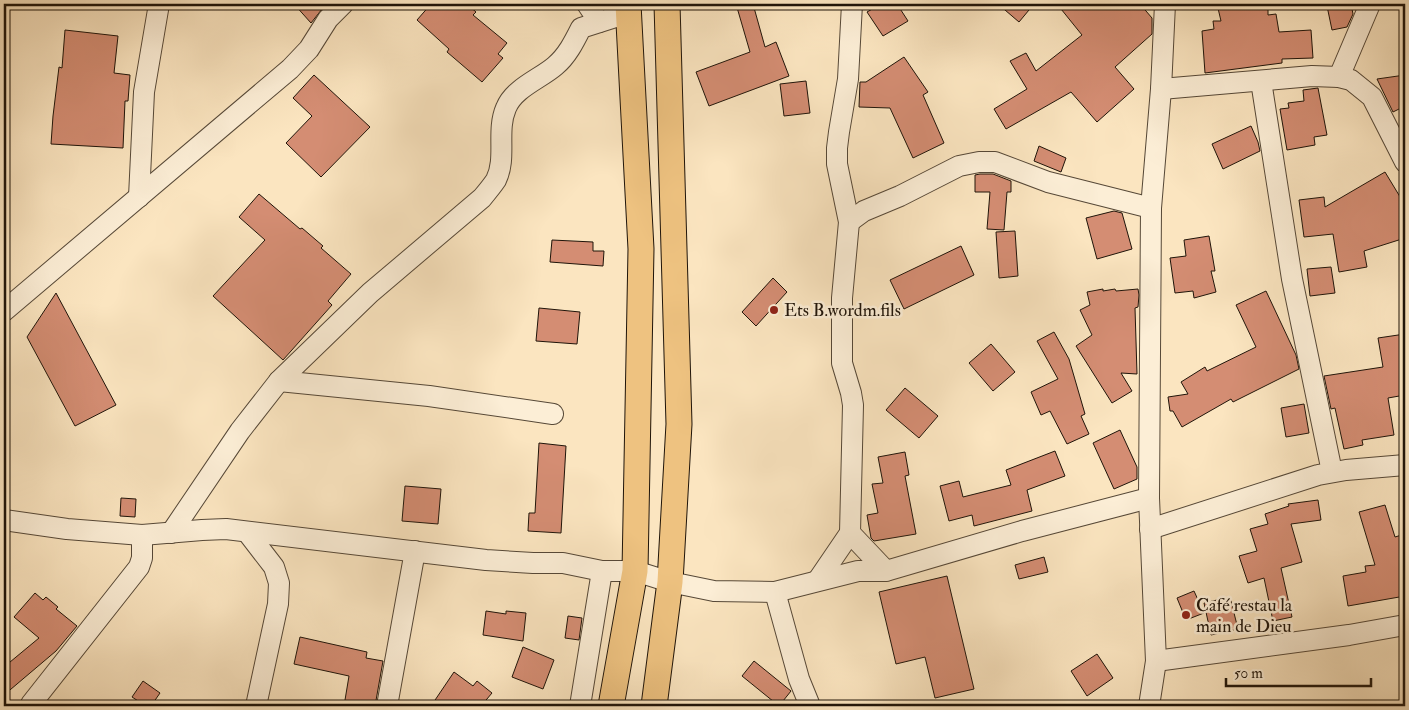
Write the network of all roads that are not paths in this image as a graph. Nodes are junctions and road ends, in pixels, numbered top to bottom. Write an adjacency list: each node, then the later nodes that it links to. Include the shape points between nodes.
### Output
1 (159, 4): 14 (street, via 144,92)
2 (343, 4): 14 (street, via 290,69)
3 (587, 4): 9 (street)
4 (667, 4): 34 (main road, via 679,424)
5 (852, 4): 16 (street, via 848,78 838,132 838,164)
6 (1165, 4): 12 (street)
7 (1370, 4): 10 (street)
8 (628, 8): 9 (street); 31 (main road, via 641,249)
9 (599, 22): 18 (street, via 581,28 555,66 521,90 506,106 500,127 502,152 496,179 482,198 370,293)
10 (1339, 77): 11 (street); 13 (street, via 1351,80 1372,97)
11 (1261, 80): 12 (street); 21 (street, via 1292,279)
12 (1161, 89): 15 (street)
13 (1405, 162)
14 (139, 197): 17 (street)
15 (1151, 208): 16 (street, via 1048,182 995,162 979,162 959,166 864,211); 22 (street)
16 (849, 222): 27 (street, via 842,298 842,363 853,405)
17 (4, 311)
18 (280, 381): 19 (street, via 429,396); 26 (street, via 240,431)
19 (553, 414)
20 (1405, 466): 21 (street)
21 (1332, 472): 24 (street)
22 (1149, 498): 24 (street); 32 (street)
23 (4, 520): 28 (street)
24 (1150, 529): 37 (street)
25 (247, 532): 26 (street, via 202,530); 29 (street); 39 (street, via 274,567 279,583 278,604)
26 (172, 533): 28 (street)
27 (850, 533): 32 (street); 33 (street)
28 (142, 535): 38 (street, via 139,567)
29 (415, 551): 30 (street, via 486,560 563,563); 40 (street)
30 (602, 571): 31 (street); 41 (street)
31 (635, 571): 34 (street); 42 (main road)
32 (886, 571): 33 (street, via 858,571)
33 (818, 580): 35 (street)
34 (670, 582): 35 (street, via 714,591); 43 (main road)
35 (775, 592): 44 (street)
36 (1405, 625): 37 (street)
37 (1156, 661): 45 (street)
38 (30, 704)
39 (256, 706)
40 (387, 706)
41 (580, 706)
42 (611, 706)
43 (654, 706)
44 (810, 706)
45 (1149, 706)

